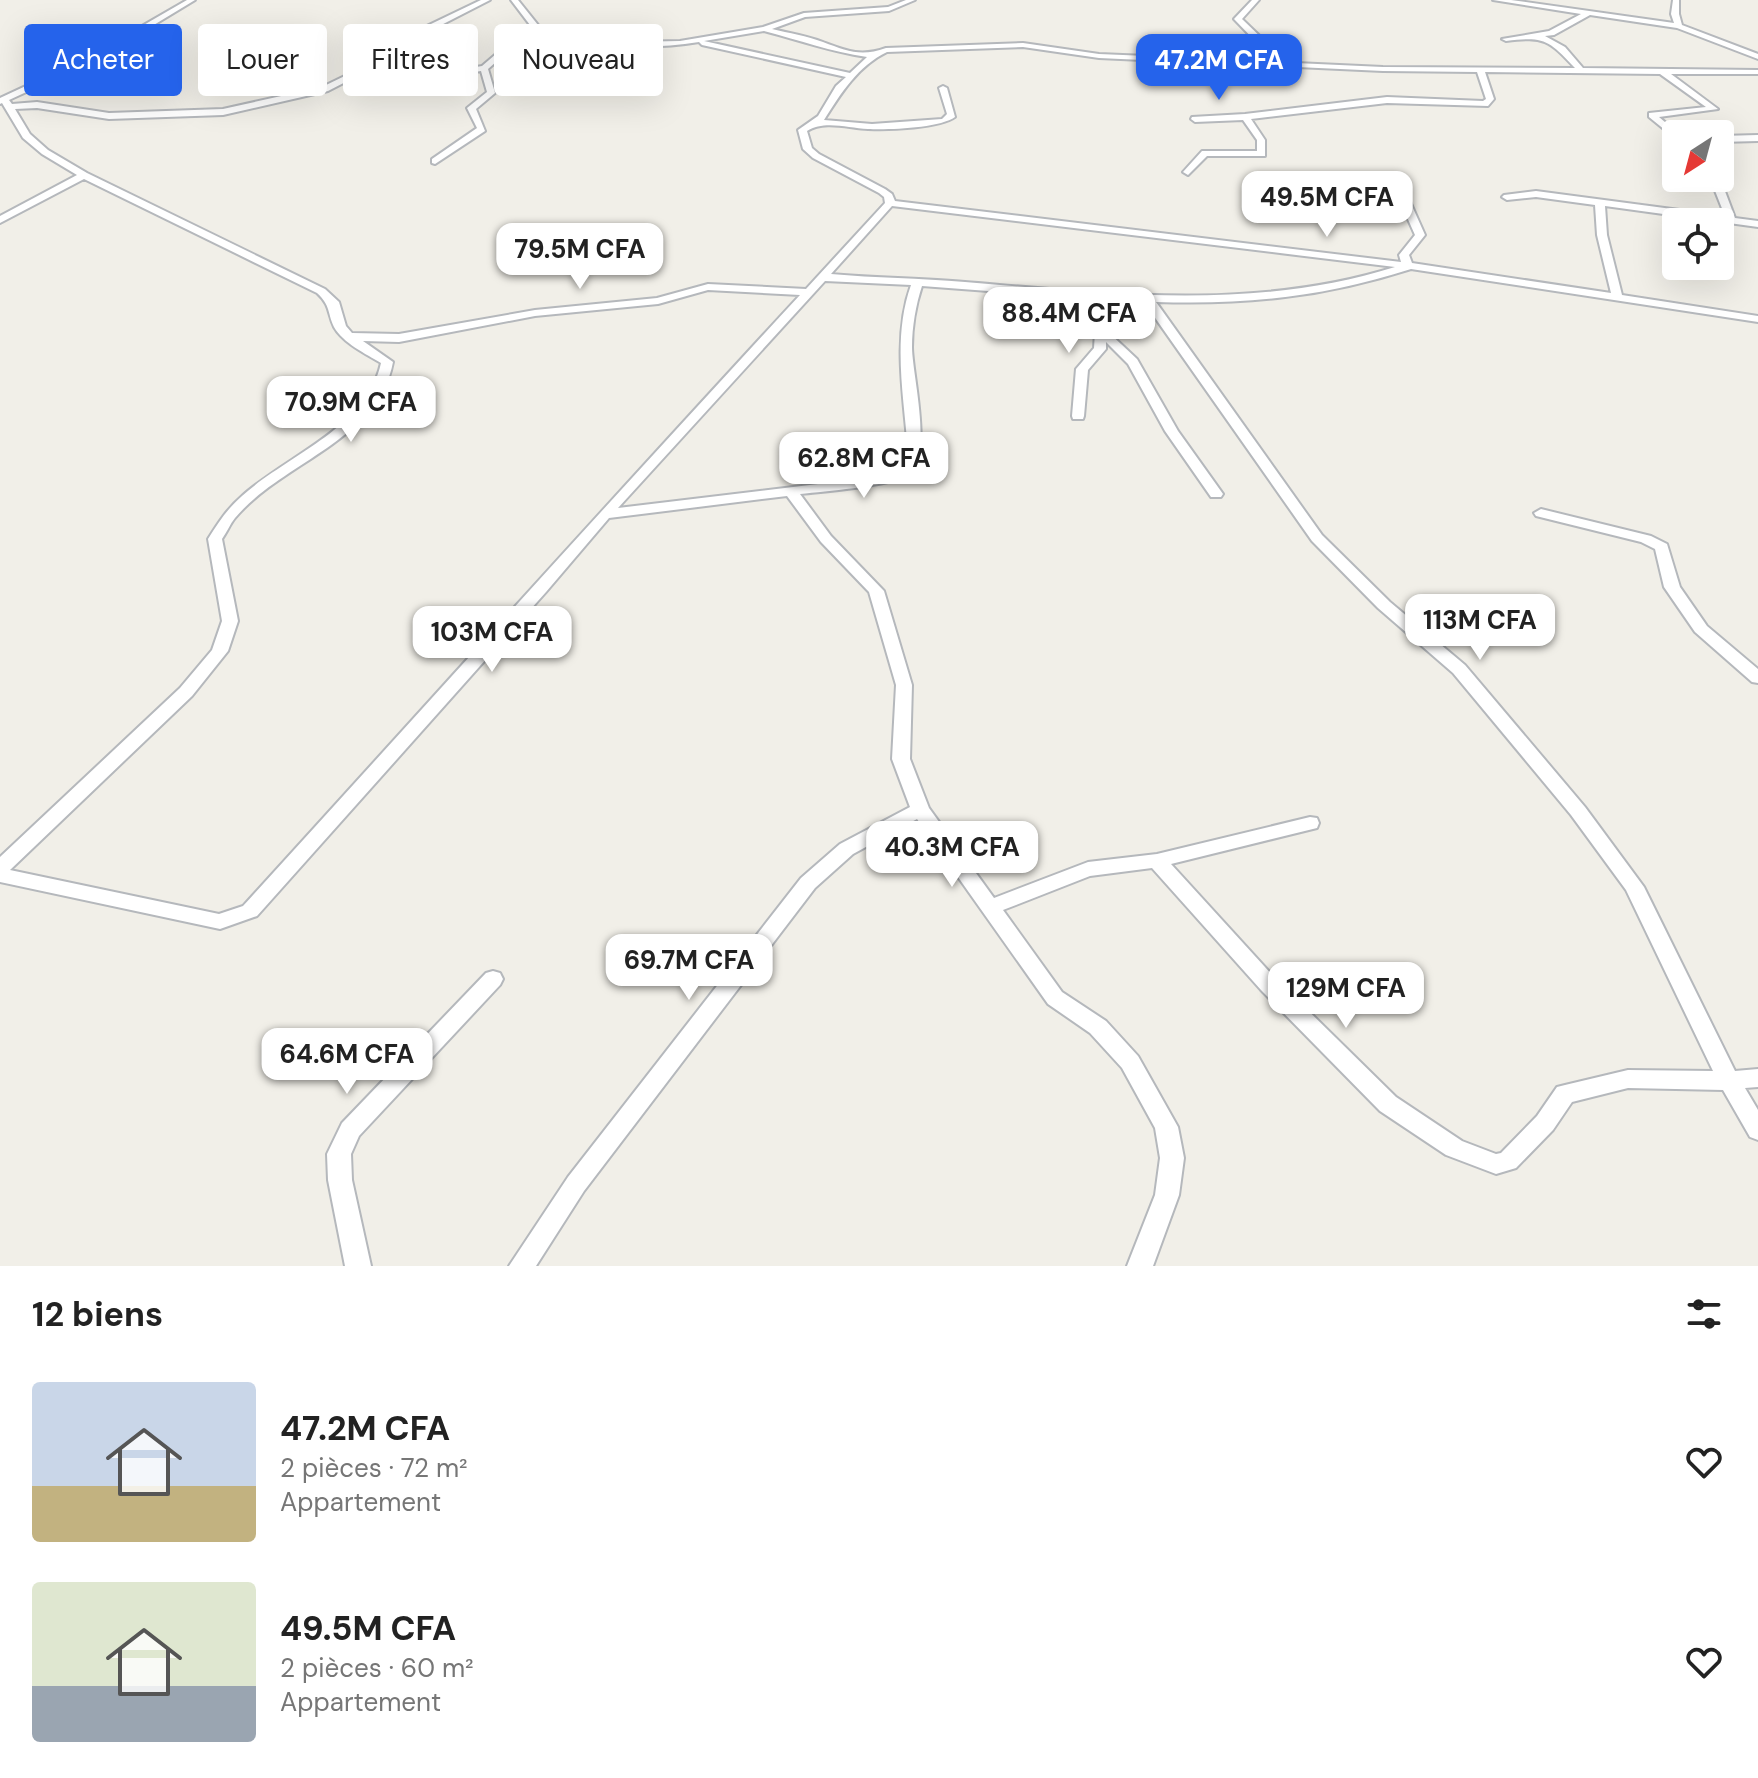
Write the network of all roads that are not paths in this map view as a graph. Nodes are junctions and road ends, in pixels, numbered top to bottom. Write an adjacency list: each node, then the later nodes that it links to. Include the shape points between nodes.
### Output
1 (192, 0): 32 (street)
2 (487, 0): 9 (street)
3 (514, 0): 10 (street)
4 (912, 0): 12 (street, via 889,9 804,15)
5 (1256, 0): 22 (street, via 1238,19 1265,46)
6 (1496, 0): 8 (street)
7 (1676, 0): 11 (street)
8 (1589, 13): 11 (street); 13 (street)
9 (438, 24)
10 (533, 24)
11 (1679, 26): 17 (street)
12 (764, 29): 15 (street); 19 (street, via 831,50)
13 (1540, 36): 14 (street); 26 (street)
14 (1506, 39)
15 (698, 41): 16 (street); 29 (street)
16 (663, 43)
17 (1733, 49): 18 (street); 20 (street)
18 (1758, 49)
19 (873, 56): 22 (street, via 891,49 1023,45 1099,56); 29 (street)
20 (1758, 57)
21 (494, 59): 23 (street)
22 (1270, 62): 25 (street)
23 (484, 68): 24 (street); 39 (street, via 491,93 471,108 482,129)
24 (478, 69)
25 (1480, 69): 26 (street); 33 (street, via 1490,99 1485,104 1387,100)
26 (1580, 69): 27 (street)
27 (1662, 71): 28 (street); 36 (street, via 1714,109 1651,116)
28 (1758, 72)
29 (853, 76): 35 (street)
30 (343, 80): 32 (street, via 223,112 109,116)
31 (943, 88): 35 (street, via 952,115 944,121 872,127)
32 (4, 103): 41 (street, via 26,136)
33 (1245, 117): 34 (street); 40 (street, via 1261,140 1262,154 1205,153)
34 (1195, 119)
35 (817, 122): 44 (street, via 802,130 808,149 882,191)
36 (1662, 125)
37 (1758, 138): 38 (street)
38 (1734, 139)
39 (435, 161)
40 (1188, 172)
41 (84, 175): 47 (street); 59 (street, via 321,291 333,302 340,327)
42 (1399, 188): 50 (street, via 1420,235 1404,255)
43 (1507, 197): 45 (street, via 1536,194)
44 (890, 203): 50 (street); 51 (street)
45 (1600, 204): 46 (street); 55 (street)
46 (1662, 212)
47 (0, 220)
48 (1734, 220): 49 (street)
49 (1758, 224)
50 (1408, 267): 55 (street); 56 (street, via 1349,287)
51 (822, 277): 52 (street); 53 (street)
52 (918, 282): 54 (street); 61 (street, via 906,347 915,451 909,468 881,478)
53 (808, 292): 59 (street, via 708,287 658,301 535,313 399,338); 64 (street)
54 (1087, 296): 56 (street); 58 (street)
55 (1617, 296): 57 (street)
56 (1148, 299): 74 (street, via 1317,538 1459,669 1578,811 1634,887)
57 (1758, 319)
58 (1101, 332): 60 (street, via 1100,349 1082,369); 62 (street, via 1136,363 1167,424)
59 (351, 337): 69 (street, via 387,362 379,390 351,421 233,511 215,539 230,621 220,651 186,692)
60 (1078, 416)
61 (790, 491): 64 (street); 66 (street, via 826,539 876,591 904,685 901,759)
62 (1216, 494)
63 (1541, 513): 65 (street, via 1662,547 1672,587 1701,629)
64 (605, 514): 70 (street, via 250,911 220,922)
65 (1758, 678)
66 (920, 810): 71 (street); 77 (street, via 864,835 833,856 808,883 576,1184)
67 (1310, 823): 68 (street)
68 (1157, 861): 71 (street, via 1088,869); 74 (street, via 1268,984 1388,1104 1468,1154 1496,1164 1508,1161 1565,1094 1628,1079)
69 (0, 868)
70 (0, 875)
71 (991, 907): 78 (street, via 1055,998 1098,1027 1130,1062 1166,1127 1172,1158 1167,1195)
72 (493, 979): 76 (street, via 350,1130 339,1154 340,1180)
73 (1758, 1078): 74 (street)
74 (1729, 1081): 75 (street)
75 (1758, 1130)
76 (358, 1266)
77 (522, 1266)
78 (1140, 1266)

